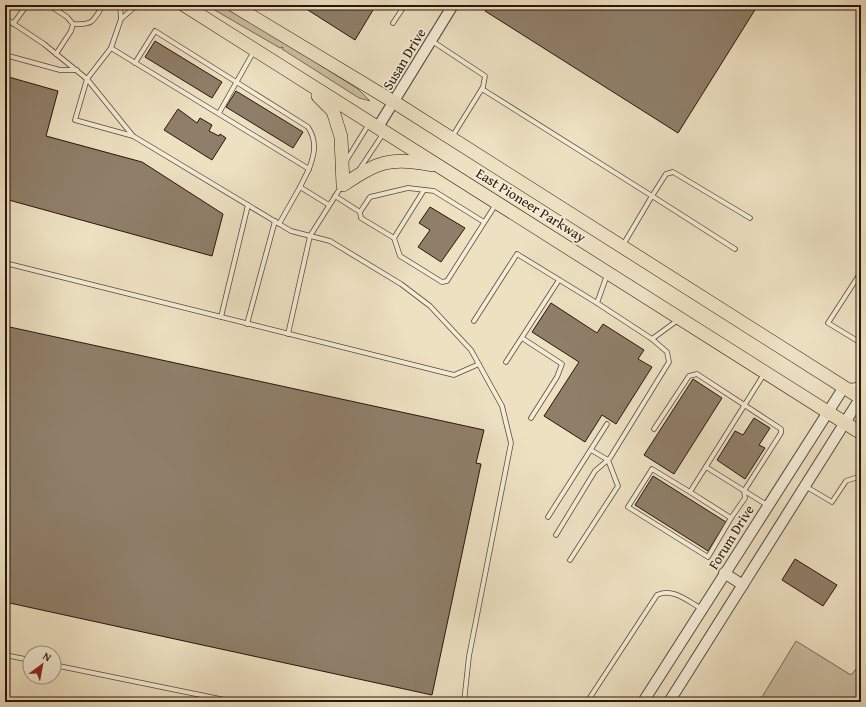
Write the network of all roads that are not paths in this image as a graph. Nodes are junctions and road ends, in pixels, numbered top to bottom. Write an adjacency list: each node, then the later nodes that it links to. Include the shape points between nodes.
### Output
1 (27, 5): 13 (lane)
2 (49, 5): 14 (lane)
3 (102, 5): 14 (lane, via 88,25)
4 (120, 5): 11 (lane)
5 (137, 5): 11 (lane)
6 (184, 5): 17 (main road, East Pioneer Parkway)
7 (233, 5): 26 (main road, East Pioneer Parkway)
8 (405, 5): 12 (lane)
9 (453, 5): 15 (street, Susan Drive)
10 (5, 18): 13 (lane)
11 (121, 18): 16 (lane)
12 (393, 23)
13 (14, 24): 18 (lane)
14 (73, 24): 18 (lane)
15 (432, 40): 25 (lane, via 485,76); 26 (street, Susan Drive)
16 (111, 48): 20 (lane); 23 (lane)
17 (255, 49): 22 (main road, East Pioneer Parkway); 24 (lane)
18 (56, 54): 21 (lane)
19 (5, 55): 21 (lane, via 60,70)
20 (135, 62): 24 (lane, via 155,31); 27 (lane)
21 (77, 70): 23 (lane)
22 (292, 72): 28 (main road, East Pioneer Parkway); 33 (main road, via 333,111 341,138)
23 (87, 79): 29 (lane); 29 (lane, via 75,120)
24 (236, 82): 27 (lane); 32 (lane, via 308,127 314,136 315,148)
25 (482, 89): 30 (lane); 37 (lane)
26 (394, 102): 28 (street, Susan Drive); 30 (main road, East Pioneer Parkway)
27 (219, 113): 32 (lane)
28 (378, 127): 31 (main road, East Pioneer Parkway); 33 (lane, via 381,137 357,172); 33 (lane, via 367,127 345,163)
29 (133, 136): 39 (lane)
30 (451, 138): 48 (main road, East Pioneer Parkway)
31 (441, 167): 33 (main road, via 414,161 389,161 366,170); 38 (main road, East Pioneer Parkway)
32 (309, 169): 34 (lane)
33 (343, 185): 36 (lane)
34 (300, 187): 40 (lane); 45 (lane)
35 (424, 190): 41 (lane, via 408,188 370,197); 44 (lane, via 434,191); 47 (lane)
36 (335, 196): 40 (lane); 41 (lane)
37 (652, 196): 42 (lane, via 666,174 673,172); 48 (lane); 49 (lane)
38 (497, 202): 44 (lane); 52 (main road, East Pioneer Parkway)
39 (248, 204): 43 (lane); 55 (lane)
40 (329, 205): 46 (lane)
41 (360, 212): 47 (lane, via 361,218)
42 (750, 218)
43 (275, 221): 45 (lane); 58 (lane)
44 (484, 222): 47 (lane, via 447,281 442,282 400,256)
45 (280, 224): 46 (lane, via 291,231)
46 (310, 236): 59 (lane); 64 (lane, via 330,241 401,284 430,306 471,350)
47 (394, 238)
48 (622, 246): 67 (main road, East Pioneer Parkway)
49 (735, 249)
50 (5, 263): 55 (lane)
51 (861, 272): 62 (lane, via 828,323)
52 (608, 273): 54 (lane); 56 (main road, East Pioneer Parkway)
53 (559, 280): 54 (lane); 57 (lane, via 517,254); 60 (lane)
54 (597, 303): 61 (lane)
55 (221, 317): 58 (lane)
56 (679, 319): 61 (lane); 65 (main road, East Pioneer Parkway)
57 (474, 320)
58 (247, 324): 59 (lane)
59 (288, 334): 64 (lane, via 454,375)
60 (522, 338): 63 (lane); 71 (lane, via 562,364 557,377)
61 (652, 339): 77 (lane, via 667,352 669,362)
62 (861, 343)
63 (506, 362)
64 (479, 364): 95 (lane, via 502,406 511,443 469,656)
65 (765, 372): 69 (lane); 70 (main road, East Pioneer Parkway)
66 (861, 378): 68 (lane)
67 (844, 387): 68 (main road, East Pioneer Parkway); 70 (street, Forum Drive)
68 (860, 393): 72 (street)
69 (745, 405): 74 (lane, via 697,374 689,376); 78 (lane); 81 (lane, via 781,429 781,433)
70 (828, 412): 72 (main road, East Pioneer Parkway); 83 (street, Forum Drive)
71 (531, 418)
72 (845, 423): 75 (main road, East Pioneer Parkway); 80 (street)
73 (607, 424): 76 (lane)
74 (654, 429)
75 (861, 433)
76 (590, 450): 77 (lane); 84 (lane)
77 (608, 460): 86 (lane, via 595,471); 87 (lane, via 618,486)
78 (706, 467): 81 (lane); 82 (lane)
79 (861, 476): 80 (lane, via 846,481 832,502)
80 (805, 486): 89 (street)
81 (744, 491): 83 (lane); 85 (lane, via 745,498)
82 (690, 492): 85 (lane); 85 (lane, via 652,469 628,507 708,557)
83 (767, 505): 88 (street, Forum Drive)
84 (548, 517)
85 (732, 518)
86 (556, 535)
87 (570, 560)
88 (724, 573): 89 (street); 90 (street, Forum Drive)
89 (743, 585): 98 (street)
90 (702, 609): 96 (lane, via 675,594 668,592 657,596); 97 (street, Forum Drive)
91 (5, 655): 92 (lane)
92 (22, 658)
93 (62, 667): 94 (lane)
94 (235, 702)
95 (464, 702)
96 (587, 702)
97 (643, 702)
98 (669, 702)

